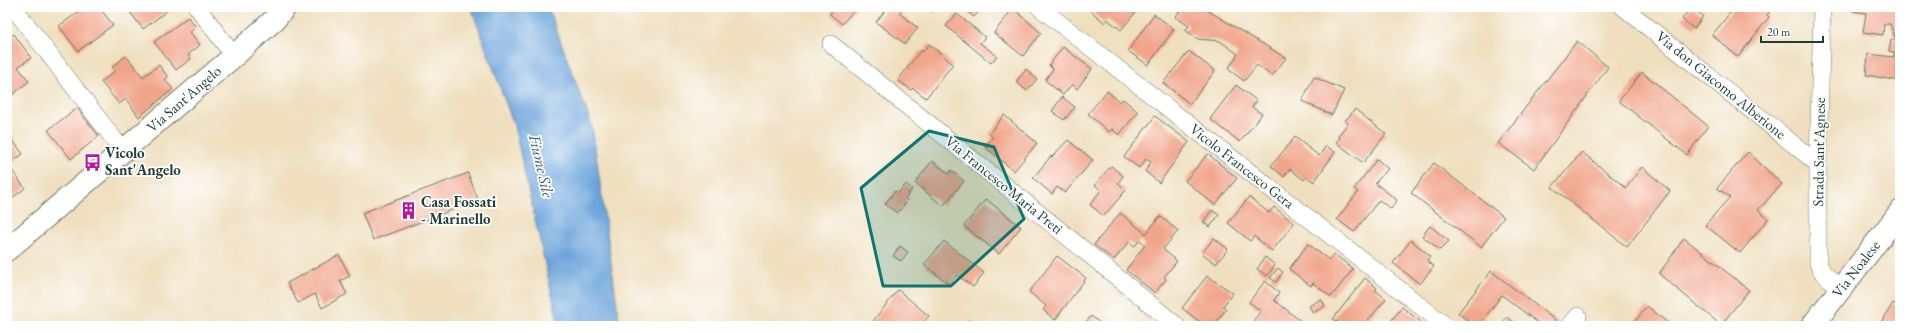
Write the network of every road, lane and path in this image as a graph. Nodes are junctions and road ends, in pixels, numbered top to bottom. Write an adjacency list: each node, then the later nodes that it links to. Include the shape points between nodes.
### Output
1 (13, 7): 9 (street)
2 (197, 7): 8 (street)
3 (285, 7): 8 (street, Via Sant'Angelo)
4 (1039, 7): 16 (street, Vicolo Francesco Gera)
5 (1624, 7): 10 (street, Via don Giacomo Alberione)
6 (1822, 7): 10 (street, Strada Sant'Agnese)
7 (831, 44): 15 (street, Via Francesco Maria Preti)
8 (234, 56): 9 (street, Via Sant'Angelo)
9 (123, 151): 12 (street, Via Sant'Angelo)
10 (1818, 164): 13 (street, Strada Sant'Agnese, via 1818,264 1823,273)
11 (1900, 212): 13 (street, Via Noalese)
12 (7, 250)
13 (1840, 289): 14 (street, Via Noalese)
14 (1814, 325)
15 (1177, 326)
16 (1446, 326)

